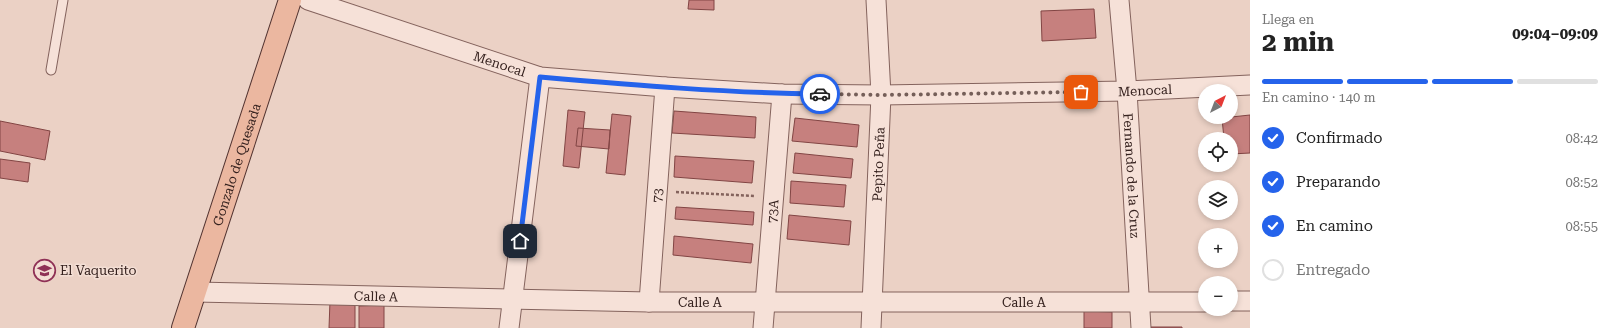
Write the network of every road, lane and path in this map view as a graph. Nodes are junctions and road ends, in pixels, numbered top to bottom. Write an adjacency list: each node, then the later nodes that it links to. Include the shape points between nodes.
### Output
1 (63, 0): 6 (lane)
2 (290, 0): 15 (main road, Gonzalo de Quesada)
3 (308, 0): 7 (street, Menocal)
4 (876, 0): 12 (street, Pepito Peña)
5 (1119, 0): 10 (street, Fernando de la Cruz)
6 (51, 70)
7 (540, 77): 9 (street, Menocal); 16 (street)
8 (1250, 85): 10 (street, Menocal)
9 (665, 87): 11 (street, Menocal); 13 (street, 73)
10 (1127, 91): 12 (street, Menocal); 21 (street, Fernando de la Cruz)
11 (782, 94): 12 (street, Menocal); 14 (street, 73A)
12 (881, 95): 20 (street, Pepito Peña)
13 (658, 192): 14 (path); 18 (street, 73)
14 (773, 197): 19 (street, 73A)
15 (195, 292): 16 (street, Calle A); 24 (main road, Gonzalo de Quesada)
16 (513, 300): 18 (street, Calle A); 25 (street)
17 (1250, 301): 23 (street)
18 (650, 302): 19 (street, Calle A)
19 (764, 302): 20 (street, Calle A); 26 (street, 73A)
20 (873, 302): 21 (street, Calle A); 27 (street, Pepito Peña)
21 (1140, 302): 22 (street, Calle A); 28 (street, Fernando de la Cruz)
22 (1198, 302)
23 (1238, 302)
24 (183, 328)
25 (509, 328)
26 (763, 328)
27 (871, 328)
28 (1141, 328)

